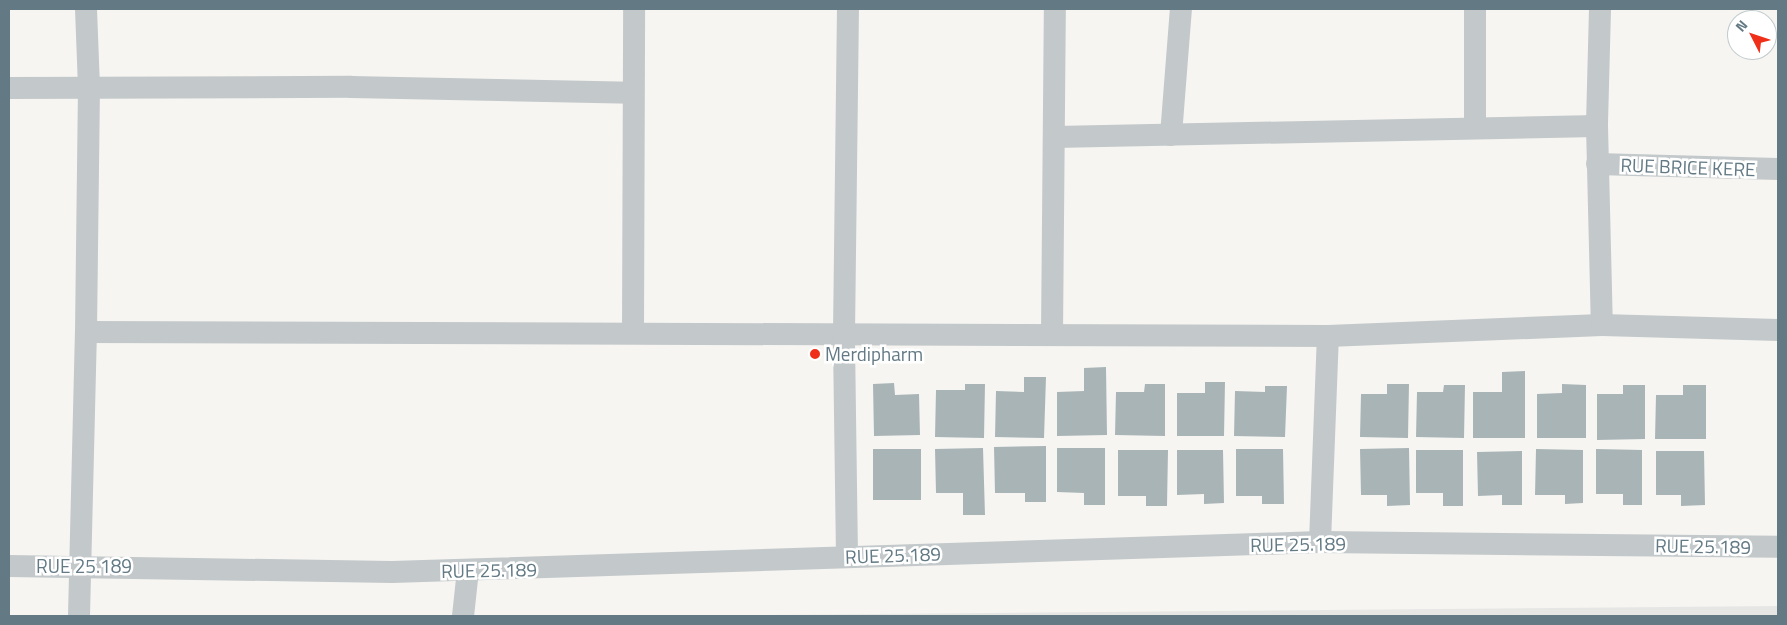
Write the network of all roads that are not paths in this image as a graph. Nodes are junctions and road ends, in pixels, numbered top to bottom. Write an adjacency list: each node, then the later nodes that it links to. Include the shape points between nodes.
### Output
1 (86, 9): 9 (street)
2 (634, 9): 10 (street)
3 (848, 9): 21 (street)
4 (1055, 9): 14 (street)
5 (1181, 9): 13 (street)
6 (1475, 9): 12 (street)
7 (1600, 9): 11 (street)
8 (9, 88): 9 (street)
9 (89, 88): 10 (street, via 351,87); 19 (street)
10 (631, 93): 20 (street)
11 (1597, 126): 12 (street); 15 (street)
12 (1475, 128): 13 (street)
13 (1171, 135): 14 (street)
14 (1054, 137): 22 (street)
15 (1597, 164): 16 (street, RUE BRICE KERE); 17 (street)
16 (1778, 169)
17 (1602, 325): 18 (street); 23 (street)
18 (1778, 330)
19 (86, 332): 20 (street); 27 (street)
20 (633, 334): 21 (street)
21 (844, 334): 22 (street); 26 (street)
22 (1052, 335): 23 (street)
23 (1328, 336): 24 (street)
24 (1320, 542): 25 (street, RUE 25.189); 26 (street, RUE 25.189)
25 (1778, 547)
26 (847, 557): 29 (street, RUE 25.189)
27 (81, 564): 28 (street, RUE 25.189); 29 (street, RUE 25.189, via 392,572); 30 (street)
28 (9, 566)
29 (468, 570): 31 (street)
30 (79, 616)
31 (464, 616)

